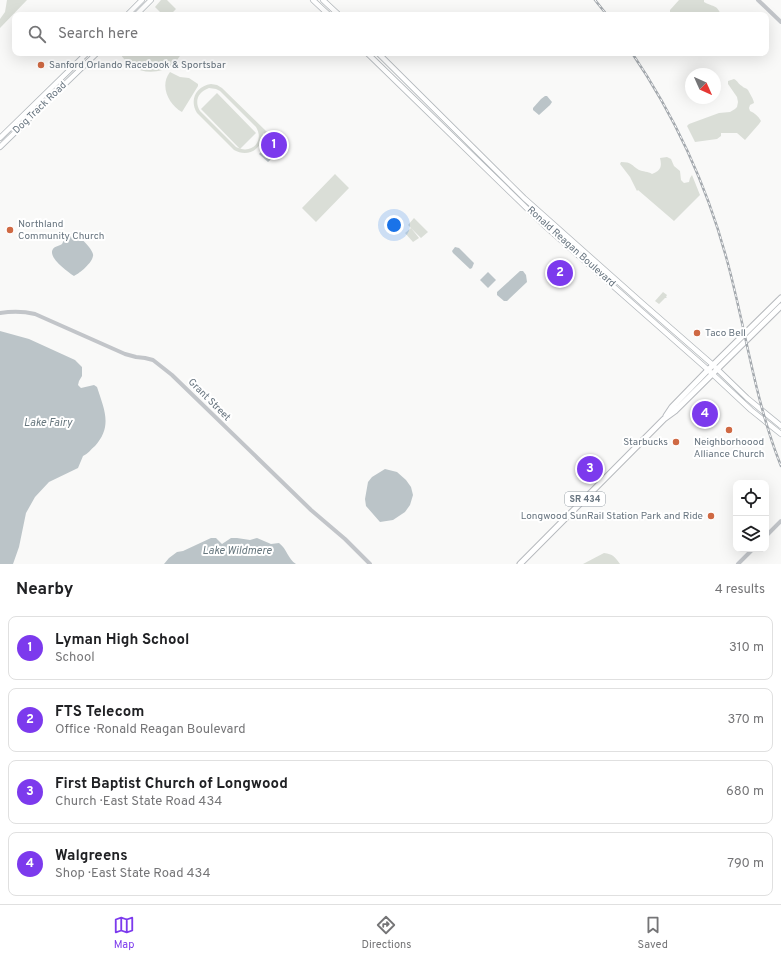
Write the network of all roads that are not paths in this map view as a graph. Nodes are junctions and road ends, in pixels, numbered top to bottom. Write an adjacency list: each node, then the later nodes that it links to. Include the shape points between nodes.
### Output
1 (142, 0): 6 (main road)
2 (151, 0): 7 (main road)
3 (313, 0): 8 (main road)
4 (323, 0): 9 (main road)
5 (758, 0): 10 (street)
6 (130, 12)
7 (139, 12)
8 (326, 12)
9 (336, 12)
10 (781, 22)
11 (85, 56): 15 (main road, Dog Track Road)
12 (94, 56): 16 (main road, Dog Track Road)
13 (371, 56): 24 (main road, Ronald Reagan Boulevard, via 541,222)
14 (381, 56): 21 (main road, Ronald Reagan Boulevard, via 524,198)
15 (0, 138)
16 (0, 147)
17 (781, 298): 22 (main road, SR 434)
18 (781, 306): 23 (main road, SR 434)
19 (0, 313): 32 (street, Grant Street, via 21,311 35,314 125,354 153,360 172,375)
20 (698, 346): 21 (main road)
21 (704, 356): 22 (main road, Ronald Reagan Boulevard)
22 (713, 365): 23 (main road, Ronald Reagan Boulevard); 24 (main road, SR 434)
23 (718, 369): 25 (main road, SR 434); 27 (main road, Ronald Reagan Boulevard, via 747,398)
24 (708, 370): 25 (main road, Ronald Reagan Boulevard); 26 (main road, SR 434, via 672,407)
25 (713, 374): 26 (main road, SR 434); 28 (main road, Ronald Reagan Boulevard)
26 (664, 419): 33 (main road, SR 434)
27 (781, 426)
28 (781, 434)
29 (781, 521): 30 (street)
30 (769, 533)
31 (750, 552): 34 (street)
32 (370, 564)
33 (520, 564)
34 (738, 564)

